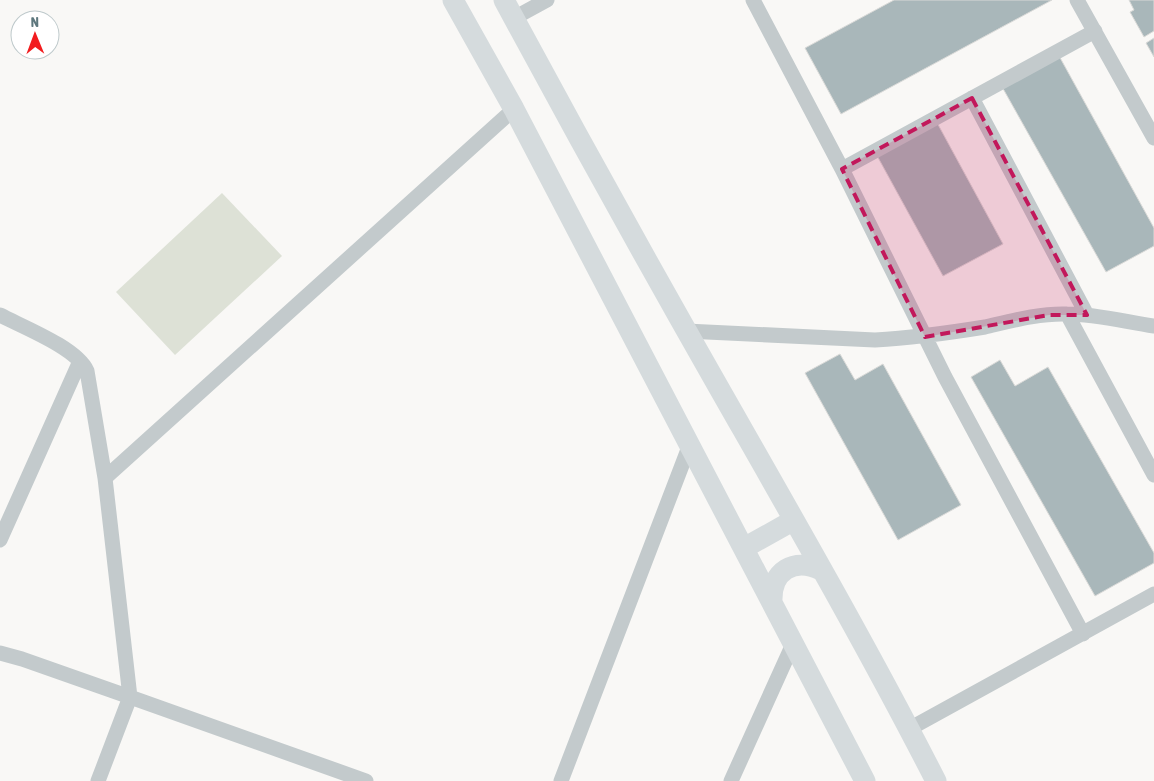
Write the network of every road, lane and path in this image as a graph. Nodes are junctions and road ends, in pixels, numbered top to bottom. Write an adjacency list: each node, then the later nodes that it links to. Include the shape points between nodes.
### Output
1 (453, 0): 8 (main road)
2 (547, 0): 5 (street)
3 (753, 0): 10 (street)
4 (1077, 0): 6 (street)
5 (509, 9): 15 (main road)
6 (1094, 31): 7 (street); 9 (street)
7 (972, 98): 10 (street); 13 (street)
8 (514, 109): 18 (main road); 20 (street)
9 (1154, 138)
10 (842, 169): 16 (street)
11 (1067, 314): 13 (street); 16 (street); 19 (street)
12 (0, 315): 17 (street, via 61,346)
13 (1087, 315): 14 (street)
14 (1154, 326)
15 (686, 331): 16 (street, via 875,340); 21 (main road)
16 (925, 337): 27 (street)
17 (80, 361): 20 (street, via 89,378); 22 (street)
18 (689, 447): 23 (main road); 35 (street)
19 (1152, 467)
20 (105, 478): 30 (street)
21 (794, 520): 23 (main road); 24 (main road)
22 (0, 540)
23 (744, 548): 26 (main road)
24 (821, 570): 26 (main road, via 801,564 782,572 774,586); 31 (main road)
25 (1154, 594): 27 (street)
26 (772, 601): 28 (main road)
27 (1082, 634): 31 (street)
28 (793, 644): 32 (main road); 36 (street)
29 (0, 653): 30 (street)
30 (130, 697): 33 (street); 34 (street)
31 (910, 729): 37 (main road)
32 (860, 777)
33 (98, 781)
34 (366, 781)
35 (561, 781)
36 (731, 781)
37 (936, 781)

